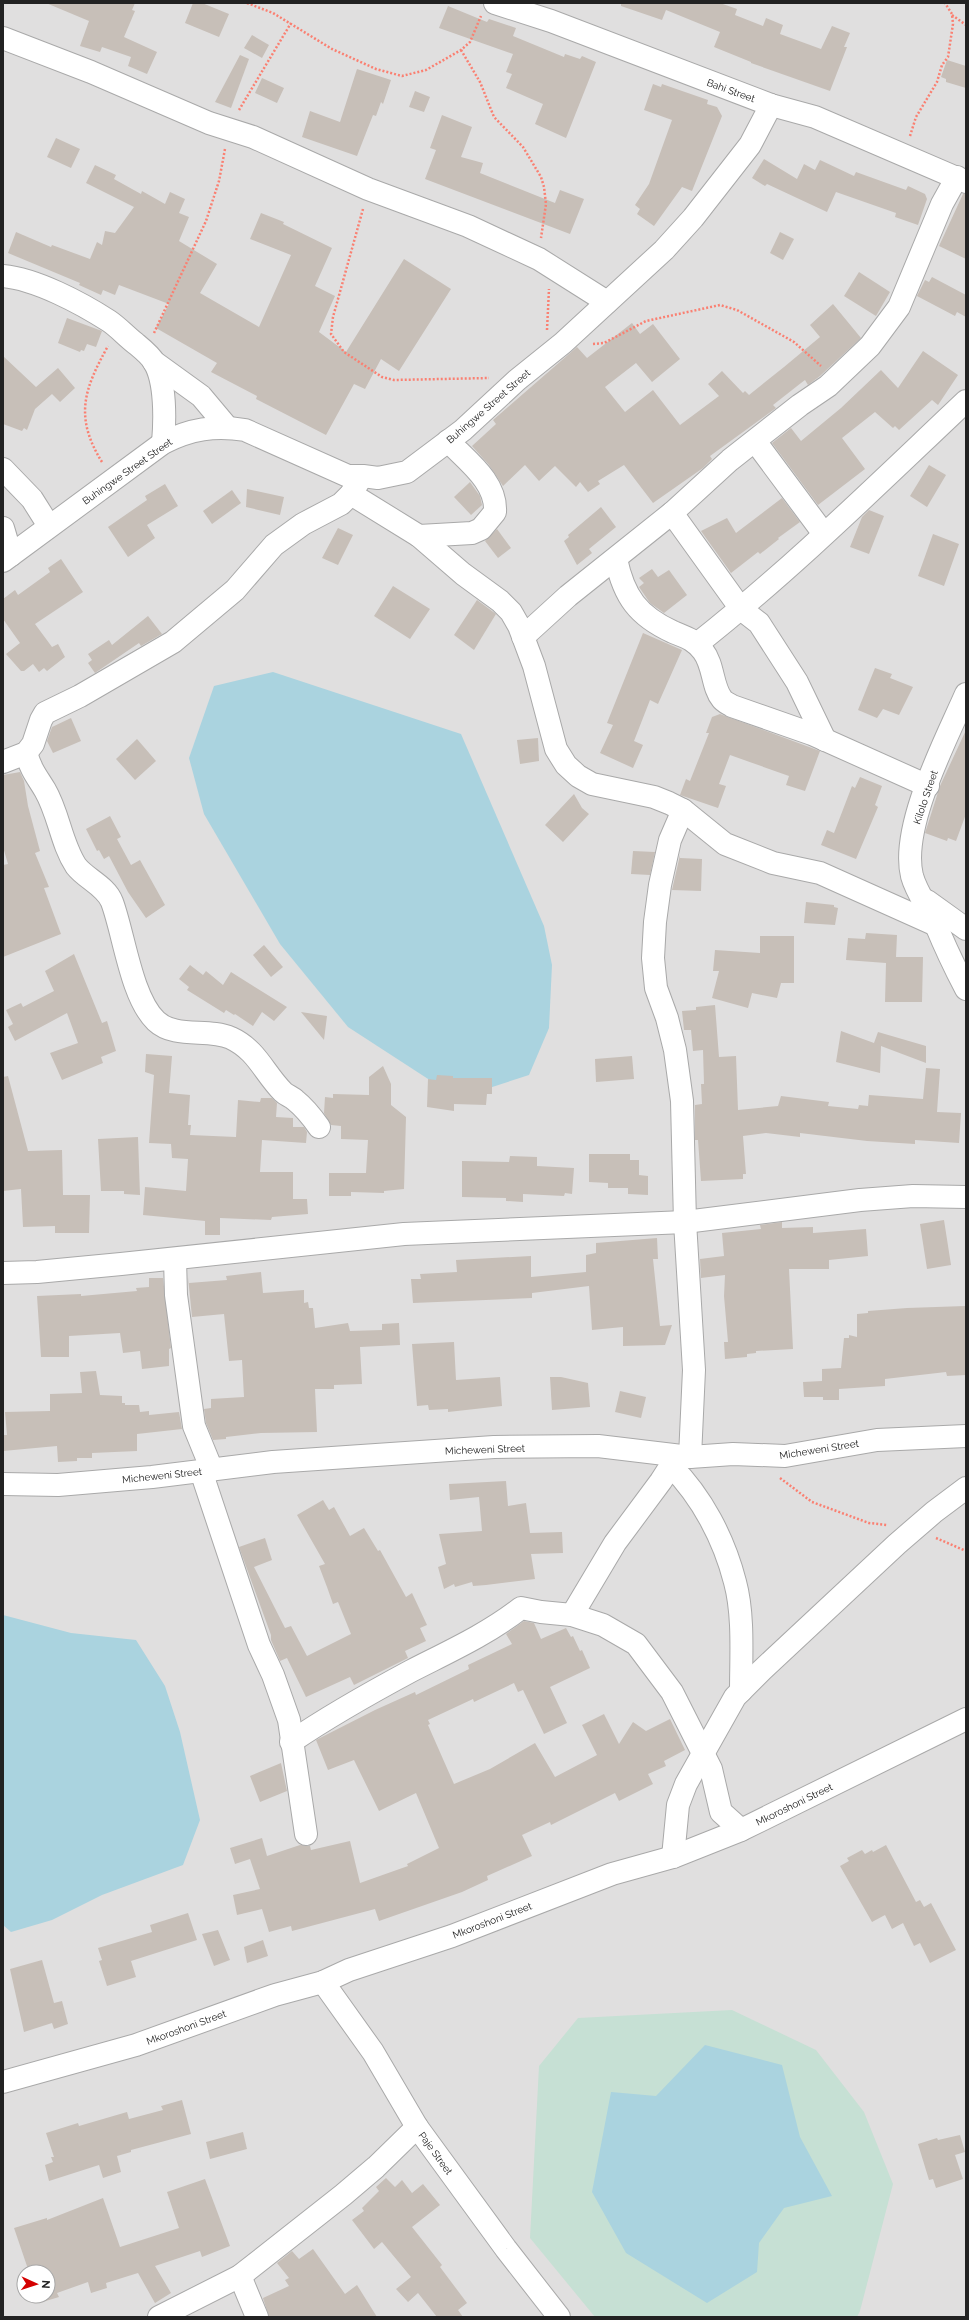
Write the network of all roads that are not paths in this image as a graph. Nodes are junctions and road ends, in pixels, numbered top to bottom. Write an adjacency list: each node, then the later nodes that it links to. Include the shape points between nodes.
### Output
1 (488, 8): 3 (street, Bahi Street, via 551,22)
2 (3, 38): 6 (street, via 91,72 209,123 253,137 368,189 468,226 545,263)
3 (771, 105): 4 (street, Bahi Street, via 815,117); 6 (street, Buhingwe Street Street, via 750,145 693,218 664,250)
4 (961, 180): 11 (street, via 942,204 899,307 870,346 836,380)
5 (3, 276): 7 (street, via 41,287 77,303 117,327)
6 (607, 302): 10 (street, Buhingwe Street Street)
7 (149, 357): 9 (street, via 201,396); 12 (street, via 164,399)
8 (966, 401): 19 (street)
9 (227, 427): 12 (street, Buhingwe Street Street, via 199,429 178,435); 14 (street, Buhingwe Street Street, via 245,430 348,476)
10 (448, 441): 14 (street, Buhingwe Street Street, via 406,472 378,478); 20 (street, via 485,479 493,493 495,512 482,529 472,533)
11 (755, 441): 16 (street); 19 (street)
12 (163, 443): 17 (street, Buhingwe Street Street)
13 (3, 469): 17 (street, via 32,499)
14 (363, 476): 15 (street)
15 (351, 494): 20 (street); 28 (street, via 341,504 303,524 274,545 235,590 172,642 80,696 45,713 33,744)
16 (672, 513): 22 (street); 23 (street)
17 (49, 526): 21 (street, Buhingwe Street Street)
18 (3, 528): 21 (street)
19 (824, 534): 23 (street)
20 (419, 536): 24 (street, via 463,574 500,601 511,612)
21 (7, 558)
22 (616, 559): 24 (street, via 568,596); 25 (street, via 620,577 637,608 657,625 689,637)
23 (741, 609): 25 (street); 27 (street, via 759,623 798,682)
24 (523, 636): 31 (street, via 534,666 556,748 566,765 592,784 654,798)
25 (697, 644): 27 (street, via 710,661 722,698 727,702 745,712)
26 (966, 694): 30 (street, Kilolo Street)
27 (825, 740): 30 (street)
28 (26, 753): 29 (street); 36 (street, via 31,771 45,790 67,849 77,866 111,900 125,953 148,1013 166,1027 177,1031 216,1034 231,1038 252,1052 284,1093 308,1112)
29 (3, 762)
30 (928, 786): 32 (street, Kilolo Street, via 920,803 911,842 911,868)
31 (683, 810): 33 (street, via 725,844 773,863 820,873); 38 (street, via 670,840 660,885 654,922 653,958 656,988 668,1018 681,1086)
32 (919, 895): 33 (street, Kilolo Street); 34 (street)
33 (936, 925): 35 (street, Kilolo Street)
34 (966, 929)
35 (966, 989)
36 (319, 1127)
37 (966, 1197): 38 (street, via 913,1196 860,1200)
38 (685, 1222): 39 (street, via 404,1234); 42 (street, via 694,1370)
39 (175, 1259): 40 (street, via 37,1272); 43 (street, via 176,1302 194,1426)
40 (3, 1272)
41 (966, 1436): 42 (street, Micheweni Street, via 877,1440 785,1456 733,1454)
42 (679, 1460): 43 (street, Micheweni Street, via 598,1446 494,1447 332,1457); 46 (street, via 615,1543); 47 (street, via 685,1480 705,1509 724,1548 736,1583)
43 (206, 1470): 44 (street, Micheweni Street, via 58,1485); 49 (street, via 259,1645 289,1720)
44 (3, 1484)
45 (966, 1488): 47 (street, via 915,1529)
46 (572, 1615): 49 (street, via 521,1608 460,1648 328,1716); 50 (street, via 603,1625 636,1644 672,1692)
47 (741, 1691): 50 (street)
48 (966, 1719): 51 (street, Mkoroshoni Street)
49 (291, 1742): 52 (street)
50 (703, 1753): 51 (street, via 711,1769 721,1812); 53 (street, via 678,1805)
51 (741, 1830): 53 (street, Mkoroshoni Street)
52 (306, 1834)
53 (673, 1856): 54 (street, Mkoroshoni Street, via 612,1874 452,1936 349,1970)
54 (323, 1982): 55 (street, Mkoroshoni Street, via 275,1995 136,2045); 56 (street, Paje Street, via 372,2052)
55 (3, 2082)
56 (417, 2127): 57 (street, via 343,2195); 60 (street, Paje Street)
57 (240, 2276): 58 (street); 59 (street)
58 (159, 2317)
59 (257, 2317)
60 (559, 2317)

